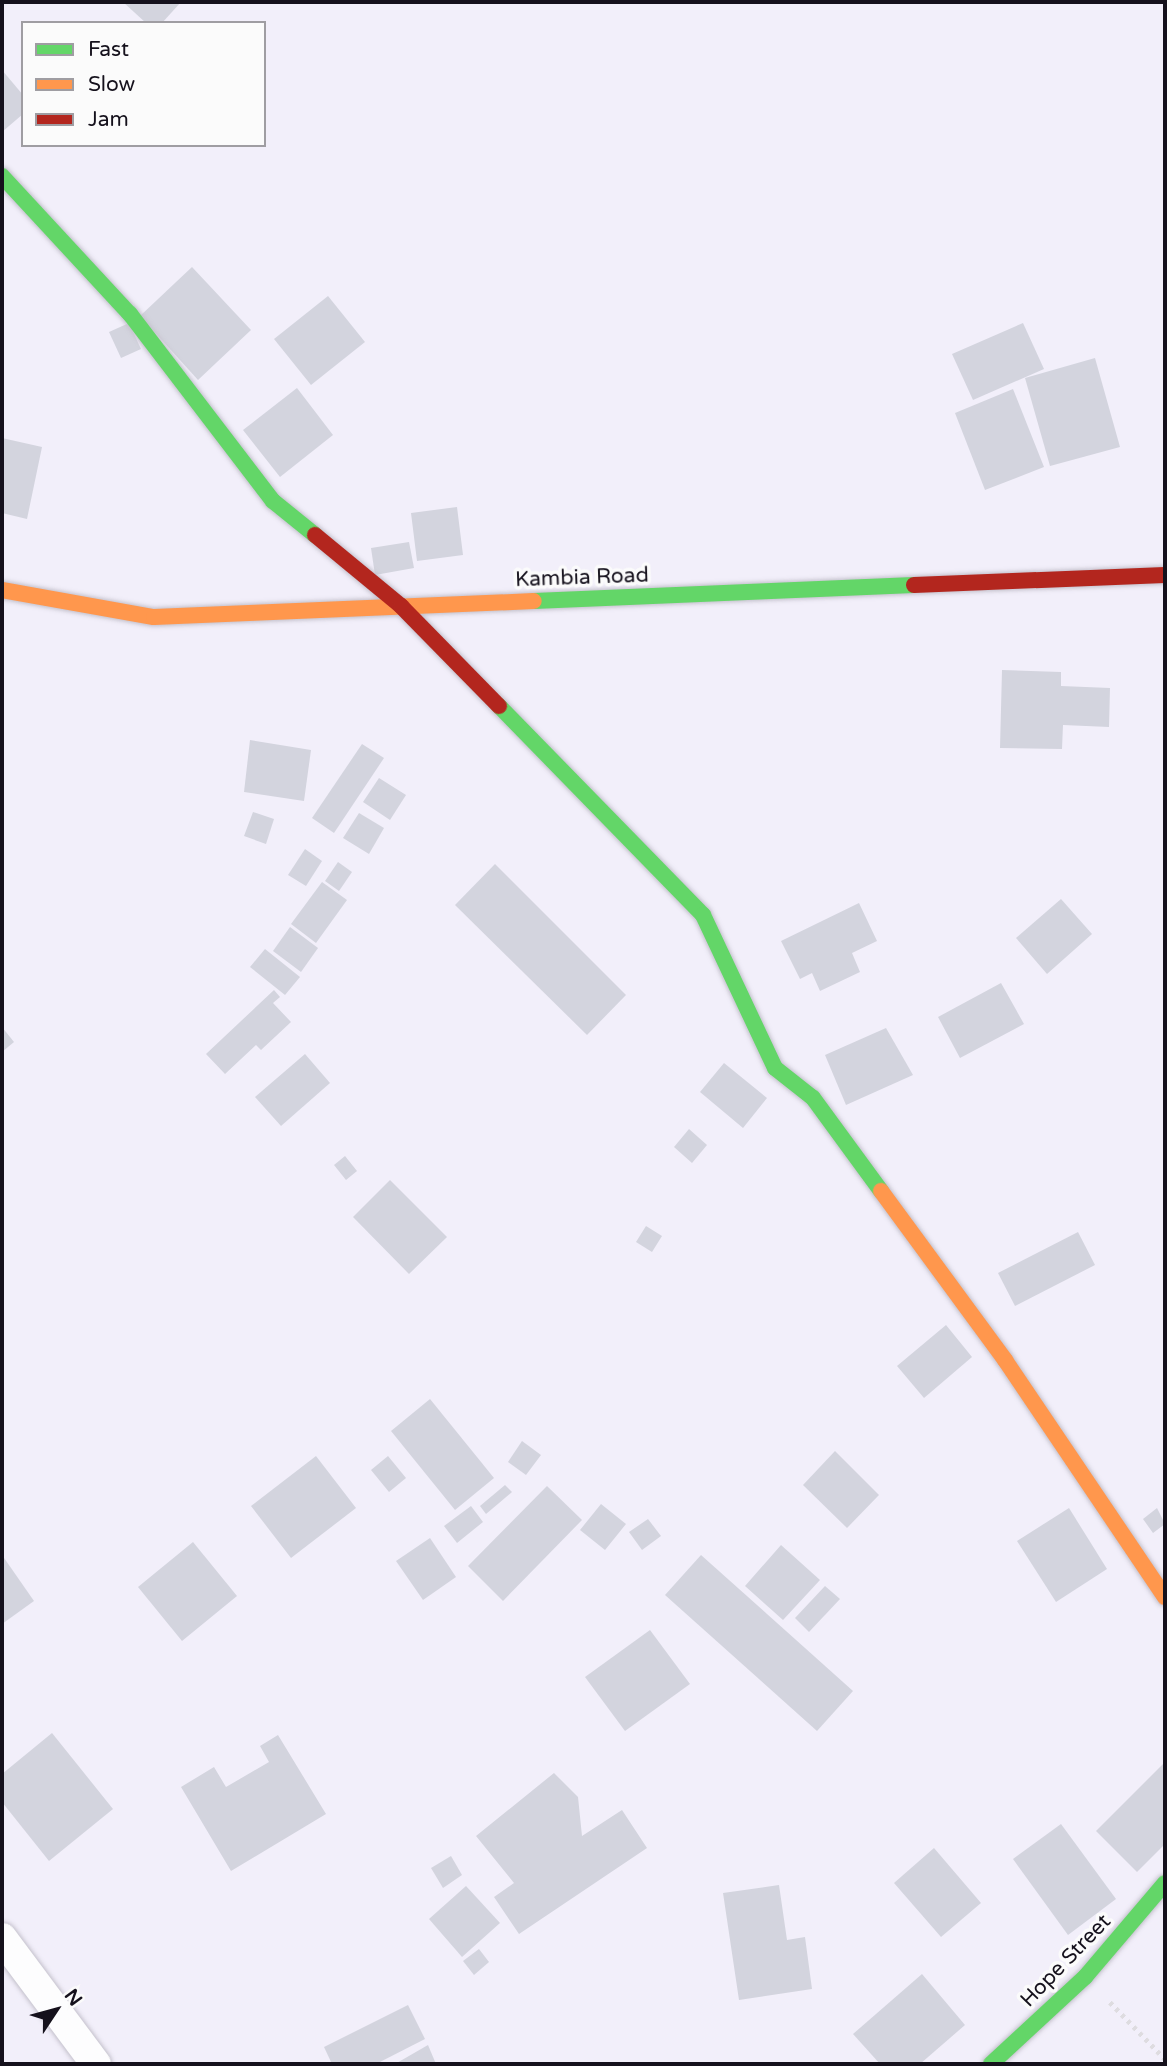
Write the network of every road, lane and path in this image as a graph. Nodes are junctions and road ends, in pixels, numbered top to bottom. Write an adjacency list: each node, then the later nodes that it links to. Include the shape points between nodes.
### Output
1 (2, 176): 4 (street, via 130,314 273,501)
2 (1165, 575): 4 (street, Kambia Road)
3 (2, 590): 4 (street, Kambia Road, via 154,617)
4 (401, 606): 5 (street, via 704,915 775,1069 821,1109 1005,1360)
5 (1165, 1597)
6 (1165, 1883): 8 (street, Hope Street)
7 (2, 1938): 10 (street)
8 (1085, 1977): 9 (path); 11 (street, Hope Street)
9 (1165, 2059)
10 (96, 2064)
11 (992, 2064)

